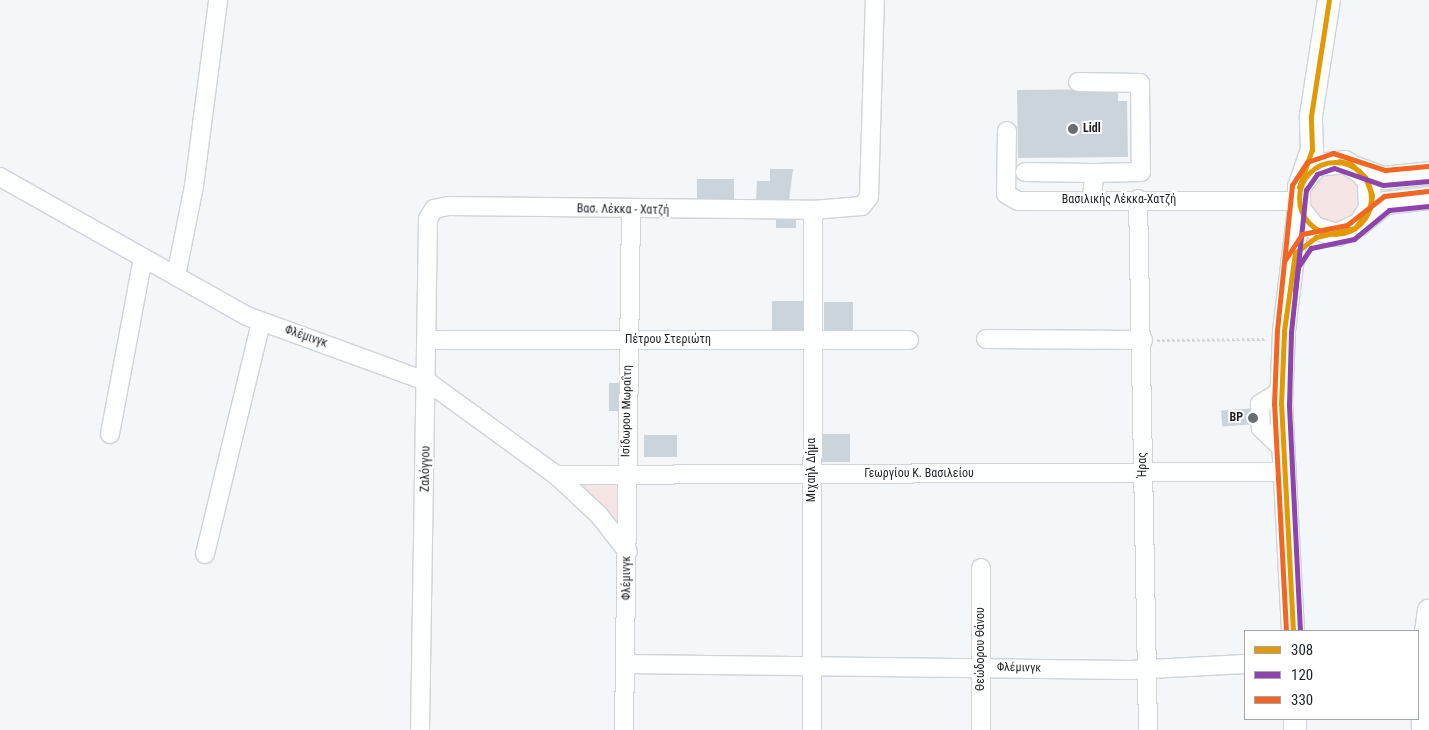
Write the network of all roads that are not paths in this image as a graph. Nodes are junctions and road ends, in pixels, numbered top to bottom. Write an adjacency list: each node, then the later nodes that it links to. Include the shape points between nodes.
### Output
1 (218, 0): 23 (street, via 194,186)
2 (875, 0): 17 (street, Βασ. Λέκκα - Χατζή, via 869,197 862,206)
3 (1329, 0): 5 (main road)
4 (1078, 82): 9 (street, via 1140,83 1141,172)
5 (1313, 101): 7 (main road, via 1322,139); 14 (main road, via 1312,150)
6 (1007, 131): 15 (street, Βασιλικής Λέκκα-Χατζή, via 1006,194 1010,198)
7 (1348, 164): 10 (main road, via 1384,178); 14 (main road, via 1317,165); 19 (main road, via 1366,177 1372,195)
8 (1024, 172): 9 (street)
9 (1094, 172): 15 (street)
10 (1429, 173)
11 (0, 177): 21 (street, Φλέμινγκ)
12 (1429, 198): 19 (main road, via 1386,203)
13 (1138, 199): 14 (street, Βασιλικής Λέκκα-Χατζή); 15 (street, Βασιλικής Λέκκα-Χατζή); 30 (street, Ήρας)
14 (1299, 199): 20 (main road, via 1314,228); 22 (main road)
15 (1092, 200)
16 (434, 210): 18 (street, Βασ. Λέκκα - Χατζή, via 448,206); 26 (street, Ζαλόγγου, via 428,219)
17 (813, 210): 18 (street, Βασ. Λέκκα - Χατζή); 28 (street, Μιχαήλ Δήμα)
18 (631, 211): 27 (street, Ισίδωρου Μωραΐτη)
19 (1365, 220): 20 (main road, via 1350,232)
20 (1337, 235): 22 (main road, via 1306,241)
21 (142, 258): 23 (street, Φλέμινγκ); 32 (street)
22 (1291, 264): 33 (main road, via 1284,339)
23 (176, 276): 24 (street, Φλέμινγκ)
24 (261, 322): 31 (street, Φλέμινγκ); 39 (street)
25 (986, 339): 30 (street)
26 (427, 340): 27 (street, Πέτρου Στεριώτη); 31 (street, Ζαλόγγου)
27 (628, 340): 28 (street, Πέτρου Στεριώτη); 37 (street, Ισίδωρου Μωραΐτη)
28 (811, 340): 29 (street, Πέτρου Στεριώτη); 35 (street, Μιχαήλ Δήμα)
29 (909, 340)
30 (1143, 340): 34 (street, Ήρας)
31 (428, 382): 36 (street, Φλέμινγκ); 49 (street, Ζαλόγγου)
32 (110, 434)
33 (1283, 472): 34 (street, Γεωργίου Κ. Βασιλείου); 42 (main road)
34 (1143, 473): 35 (street, Γεωργίου Κ. Βασιλείου); 48 (street, Ήρας)
35 (812, 474): 37 (street, Γεωργίου Κ. Βασιλείου); 46 (street, Μιχαήλ Δήμα)
36 (556, 475): 37 (street, Γεωργίου Κ. Βασιλείου); 38 (street, Φλέμινγκ, via 598,514)
37 (626, 475): 38 (street, Ισίδωρου Μωραΐτη)
38 (628, 552): 44 (street, Φλέμινγκ)
39 (205, 554)
40 (981, 568): 47 (street, Θεώδορου Θάνου)
41 (1429, 610): 43 (main road)
42 (1293, 630)
43 (1420, 661): 54 (main road)
44 (625, 664): 46 (street, Φλέμινγκ); 50 (street)
45 (1244, 664): 48 (street, Φλέμινγκ)
46 (812, 666): 47 (street, Φλέμινγκ); 51 (street, Μιχαήλ Δήμα)
47 (980, 668): 48 (street, Φλέμινγκ); 52 (street, Θεώδορου Θάνου)
48 (1148, 670): 53 (street, Ήρας)
49 (420, 730)
50 (624, 730)
51 (812, 730)
52 (981, 730)
53 (1148, 730)
54 (1423, 730)

